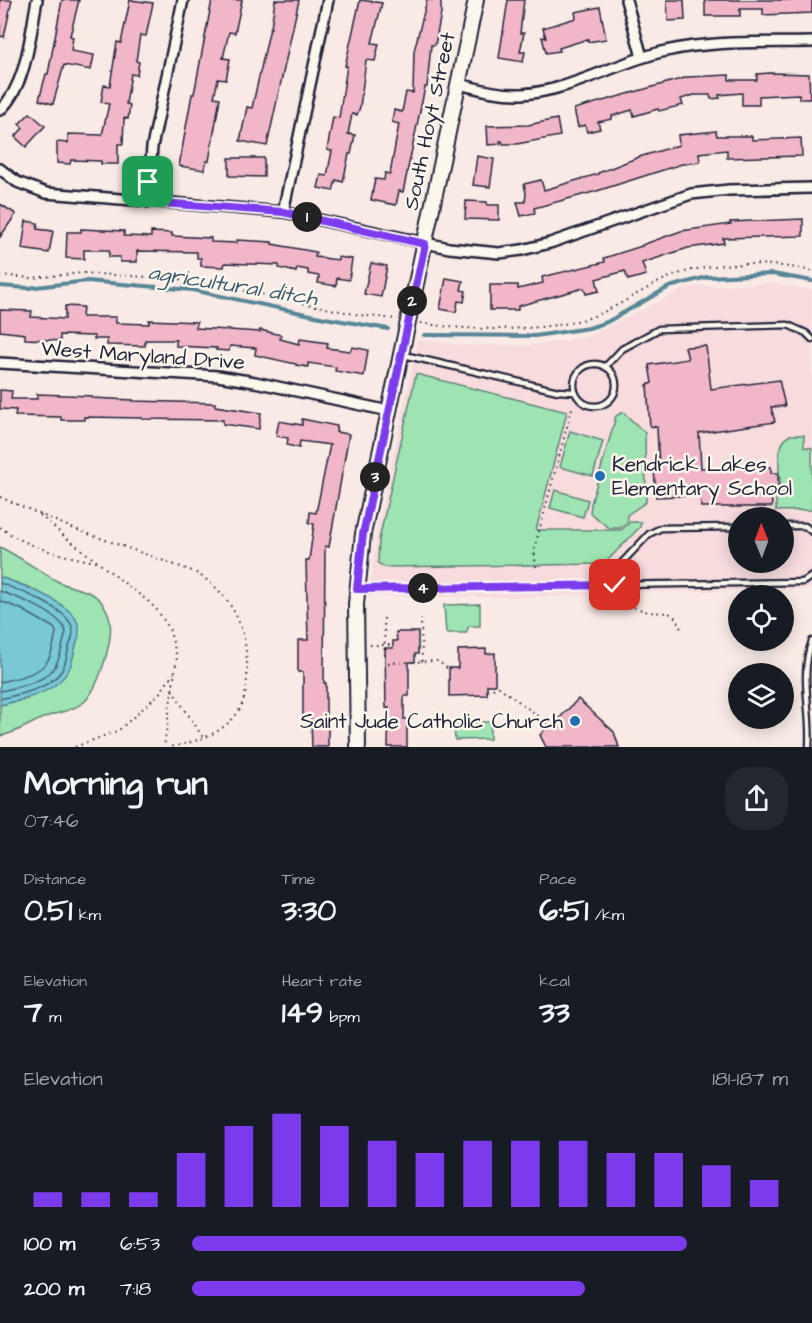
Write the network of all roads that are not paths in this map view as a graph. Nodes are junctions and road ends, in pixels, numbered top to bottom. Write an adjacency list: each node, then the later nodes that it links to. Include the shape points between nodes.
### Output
1 (37, 0): 9 (street, via 21,76 15,92)
2 (183, 0): 12 (street, via 152,147)
3 (328, 0): 13 (street)
4 (476, 0): 8 (street, South Hoyt Street)
5 (626, 0): 7 (street)
6 (812, 42): 7 (street, via 701,45)
7 (642, 57): 8 (street, via 533,93 507,94)
8 (459, 84): 14 (street, South Hoyt Street)
9 (0, 110)
10 (0, 169): 12 (street, via 17,182 46,193)
11 (812, 188): 14 (street, via 691,194 522,250 479,252)
12 (148, 202): 13 (street)
13 (283, 212): 14 (street)
14 (425, 244): 16 (street, South Hoyt Street)
15 (812, 339): 18 (lane, via 788,325 659,329 622,349)
16 (401, 355): 19 (lane); 20 (street, South Hoyt Street)
17 (0, 363): 20 (street, West Maryland Drive, via 218,376)
18 (605, 367): 19 (lane, via 583,367 574,378); 19 (lane, via 616,382 609,401 589,406)
19 (574, 392)
20 (389, 411): 26 (street, South Hoyt Street, via 363,534)
21 (794, 526): 23 (lane, via 805,526)
22 (728, 527): 25 (lane, via 661,528 649,534 615,570)
23 (812, 532)
24 (812, 576): 25 (lane, via 803,582)
25 (615, 585): 26 (lane)
26 (357, 589): 28 (street, South Hoyt Street)
27 (812, 641): 29 (lane, via 805,674)
28 (358, 747)
29 (809, 747)

